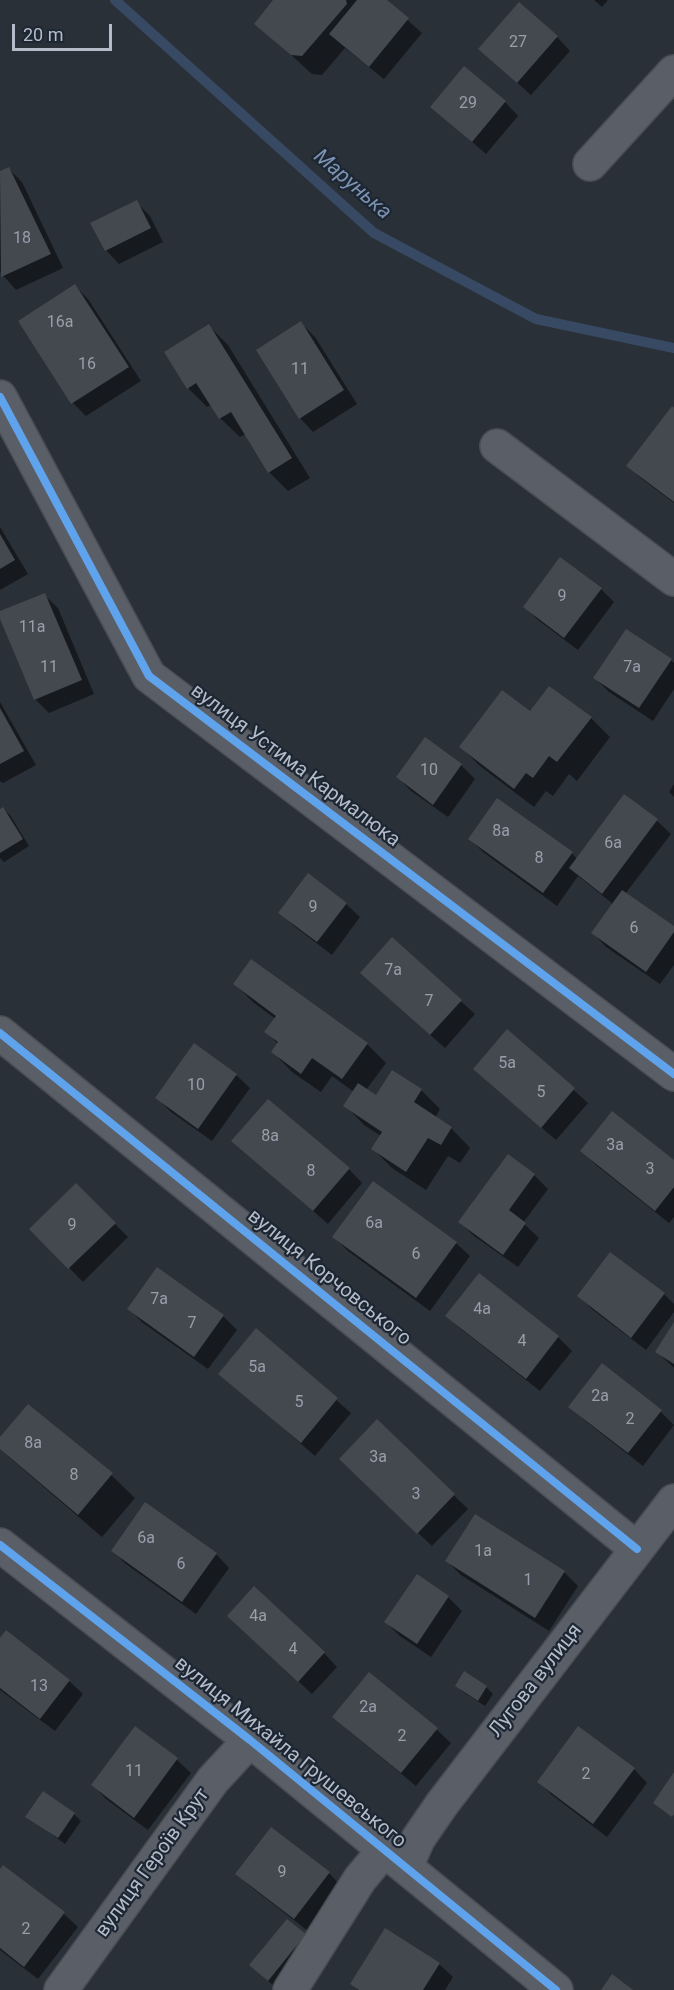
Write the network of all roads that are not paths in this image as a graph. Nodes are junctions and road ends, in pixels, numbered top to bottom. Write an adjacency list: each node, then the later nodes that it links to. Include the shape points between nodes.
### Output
1 (674, 72): 2 (street)
2 (590, 164)
3 (0, 397): 7 (street, вулиця Устима Кармалюка, via 149,676)
4 (497, 446): 5 (street)
5 (674, 579)
6 (0, 1033): 10 (street, вулиця Корчовського)
7 (674, 1074)
8 (674, 1500): 10 (street, Лугова вулиця)
9 (0, 1545): 11 (street, вулиця Михайла Грушевського)
10 (638, 1549): 12 (street, Лугова вулиця, via 418,1839)
11 (250, 1740): 12 (street, вулиця Михайла Грушевського); 13 (street, вулиця Героїв Крут, via 213,1780)
12 (395, 1858): 14 (street, Лугова вулиця, via 360,1879); 15 (street, вулиця Михайла Грушевського)
13 (61, 1990)
14 (290, 1990)
15 (556, 1990)

